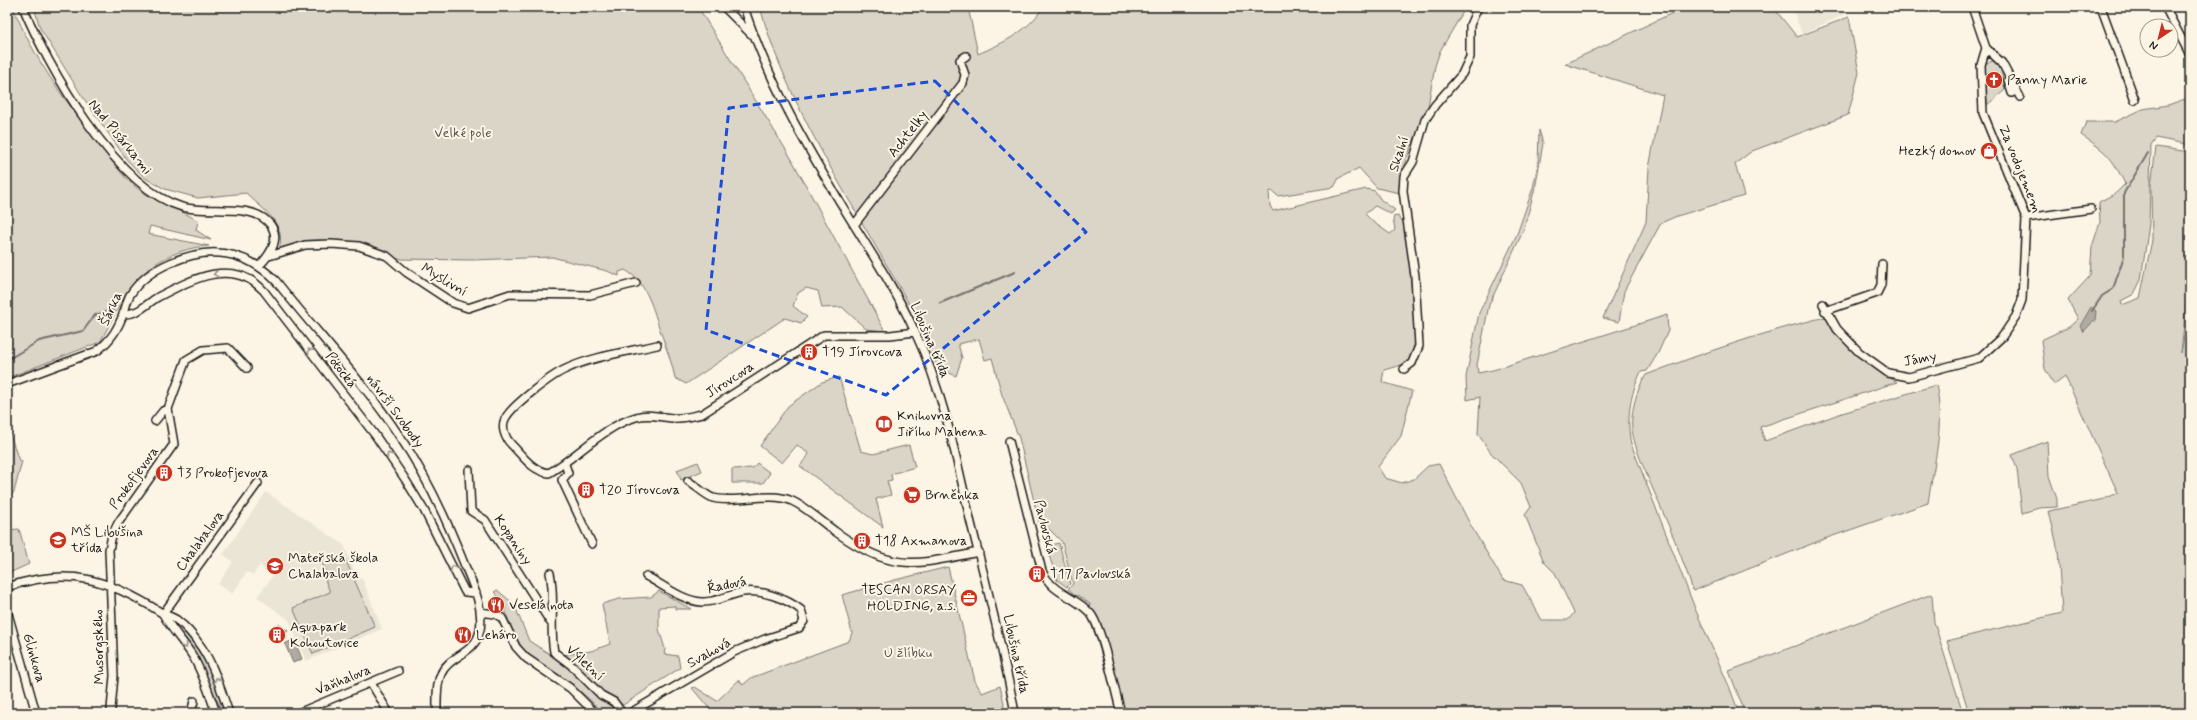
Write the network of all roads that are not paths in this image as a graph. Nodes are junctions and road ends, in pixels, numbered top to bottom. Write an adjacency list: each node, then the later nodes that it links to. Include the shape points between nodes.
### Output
1 (23, 7): 19 (street, Nad Pisárkami, via 36,37 68,91 125,169 159,197 180,206 202,210 243,211 263,218 272,229 275,241)
2 (724, 7): 8 (street)
3 (744, 7): 8 (street, Libušina třída)
4 (1478, 7): 28 (street, Skalní, via 1470,25 1470,57 1462,74 1435,105 1426,120 1413,162 1404,176 1403,191 1415,276 1419,346 1412,363)
5 (1972, 7): 9 (street)
6 (2101, 7): 15 (street)
7 (2165, 7): 10 (street)
8 (756, 41): 18 (street, Libušina třída, via 791,119)
9 (1986, 48): 12 (street); 17 (street, Za vodojemem, via 1981,65 1983,113)
10 (2190, 55)
11 (966, 56): 18 (street, Achtelky, via 960,60 965,75 963,83)
12 (2002, 63): 13 (street); 14 (street)
13 (2012, 93)
14 (2020, 97)
15 (2135, 100)
16 (2091, 209): 17 (street)
17 (2026, 218): 23 (street, Za vodojemem)
18 (854, 225): 25 (street, Libušina třída)
19 (269, 256): 21 (street, Nad Pisárkami); 22 (street, Myslivní, via 306,244 359,246 387,256 453,303 468,308 510,294 590,295)
20 (1882, 264): 23 (street, Jámy, via 1881,285 1877,293 1824,307 1837,329 1864,356 1888,373 1909,377 1979,358 2002,337 2016,316)
21 (259, 266): 24 (street, Šárka, via 228,253 207,251 186,255 153,271 141,281 129,296); 43 (street, návrší Svobody, via 276,281 400,437 430,488)
22 (636, 284)
23 (2022, 300)
24 (123, 314): 29 (street, Šárka, via 109,342 97,351); 43 (street, Potocká, one-way to 24, via 465,592 424,510 375,435 253,280 230,272 210,274 157,298 134,314)
25 (916, 332): 33 (street, Jírovcova, via 890,335 824,335 702,414 684,418 654,415 637,417 618,424); 38 (street, Libušina třída, via 950,434)
26 (657, 345): 33 (street, Jírovcova, via 565,369 511,410 504,420 507,440 535,469 548,473)
27 (247, 368): 30 (street, Prokofjevova, via 228,348 203,350 186,360)
28 (1404, 369)
29 (7, 384)
30 (168, 410): 31 (street, Prokofjevova, via 163,411); 41 (street, Prokofjevova, via 174,444 112,535 109,550)
31 (156, 421)
32 (1009, 441): 64 (street, Pavlovská, via 1042,570 1051,586 1090,613 1098,627)
33 (565, 464): 37 (street, via 568,473 562,480)
34 (469, 470): 47 (street, Kopaniny, via 471,511 485,520)
35 (688, 481): 38 (street, via 715,498 791,500 858,547 876,556 898,562 922,564)
36 (258, 483): 46 (street, Chalabalova)
37 (592, 544)
38 (979, 552): 63 (street, Libušina třída)
39 (550, 573): 47 (street, Výletní, via 554,596)
40 (646, 576): 48 (street, Řadová, via 699,602 744,592 770,595 801,610)
41 (111, 584): 42 (street, via 60,576 26,581); 46 (street, via 136,596); 52 (street, Musorgského, via 114,676)
42 (7, 587)
43 (476, 593): 45 (street, návrší Svobody)
44 (7, 610): 53 (street, Glinkova)
45 (480, 612): 59 (street, návrší Svobody, via 477,640 441,673); 60 (street, Výletní, via 495,614 502,618 516,647 526,658 570,688)
46 (163, 614): 55 (street, one-way to 55, via 195,661); 56 (street, one-way to 46, via 203,649 178,620)
47 (551, 623): 61 (street, Výletní, via 554,652 571,665 600,695 614,702)
48 (803, 624): 62 (street, Svahová, via 799,628 734,652)
49 (398, 672): 50 (street, Vaňhalova)
50 (371, 683): 57 (street, Vaňhalova); 58 (street)
51 (194, 701): 54 (street)
52 (111, 709)
53 (36, 713)
54 (191, 713)
55 (216, 713)
56 (229, 713)
57 (298, 713)
58 (389, 713)
59 (437, 713)
60 (595, 713)
61 (622, 713)
62 (630, 713)
63 (1015, 713)
64 (1121, 713)

